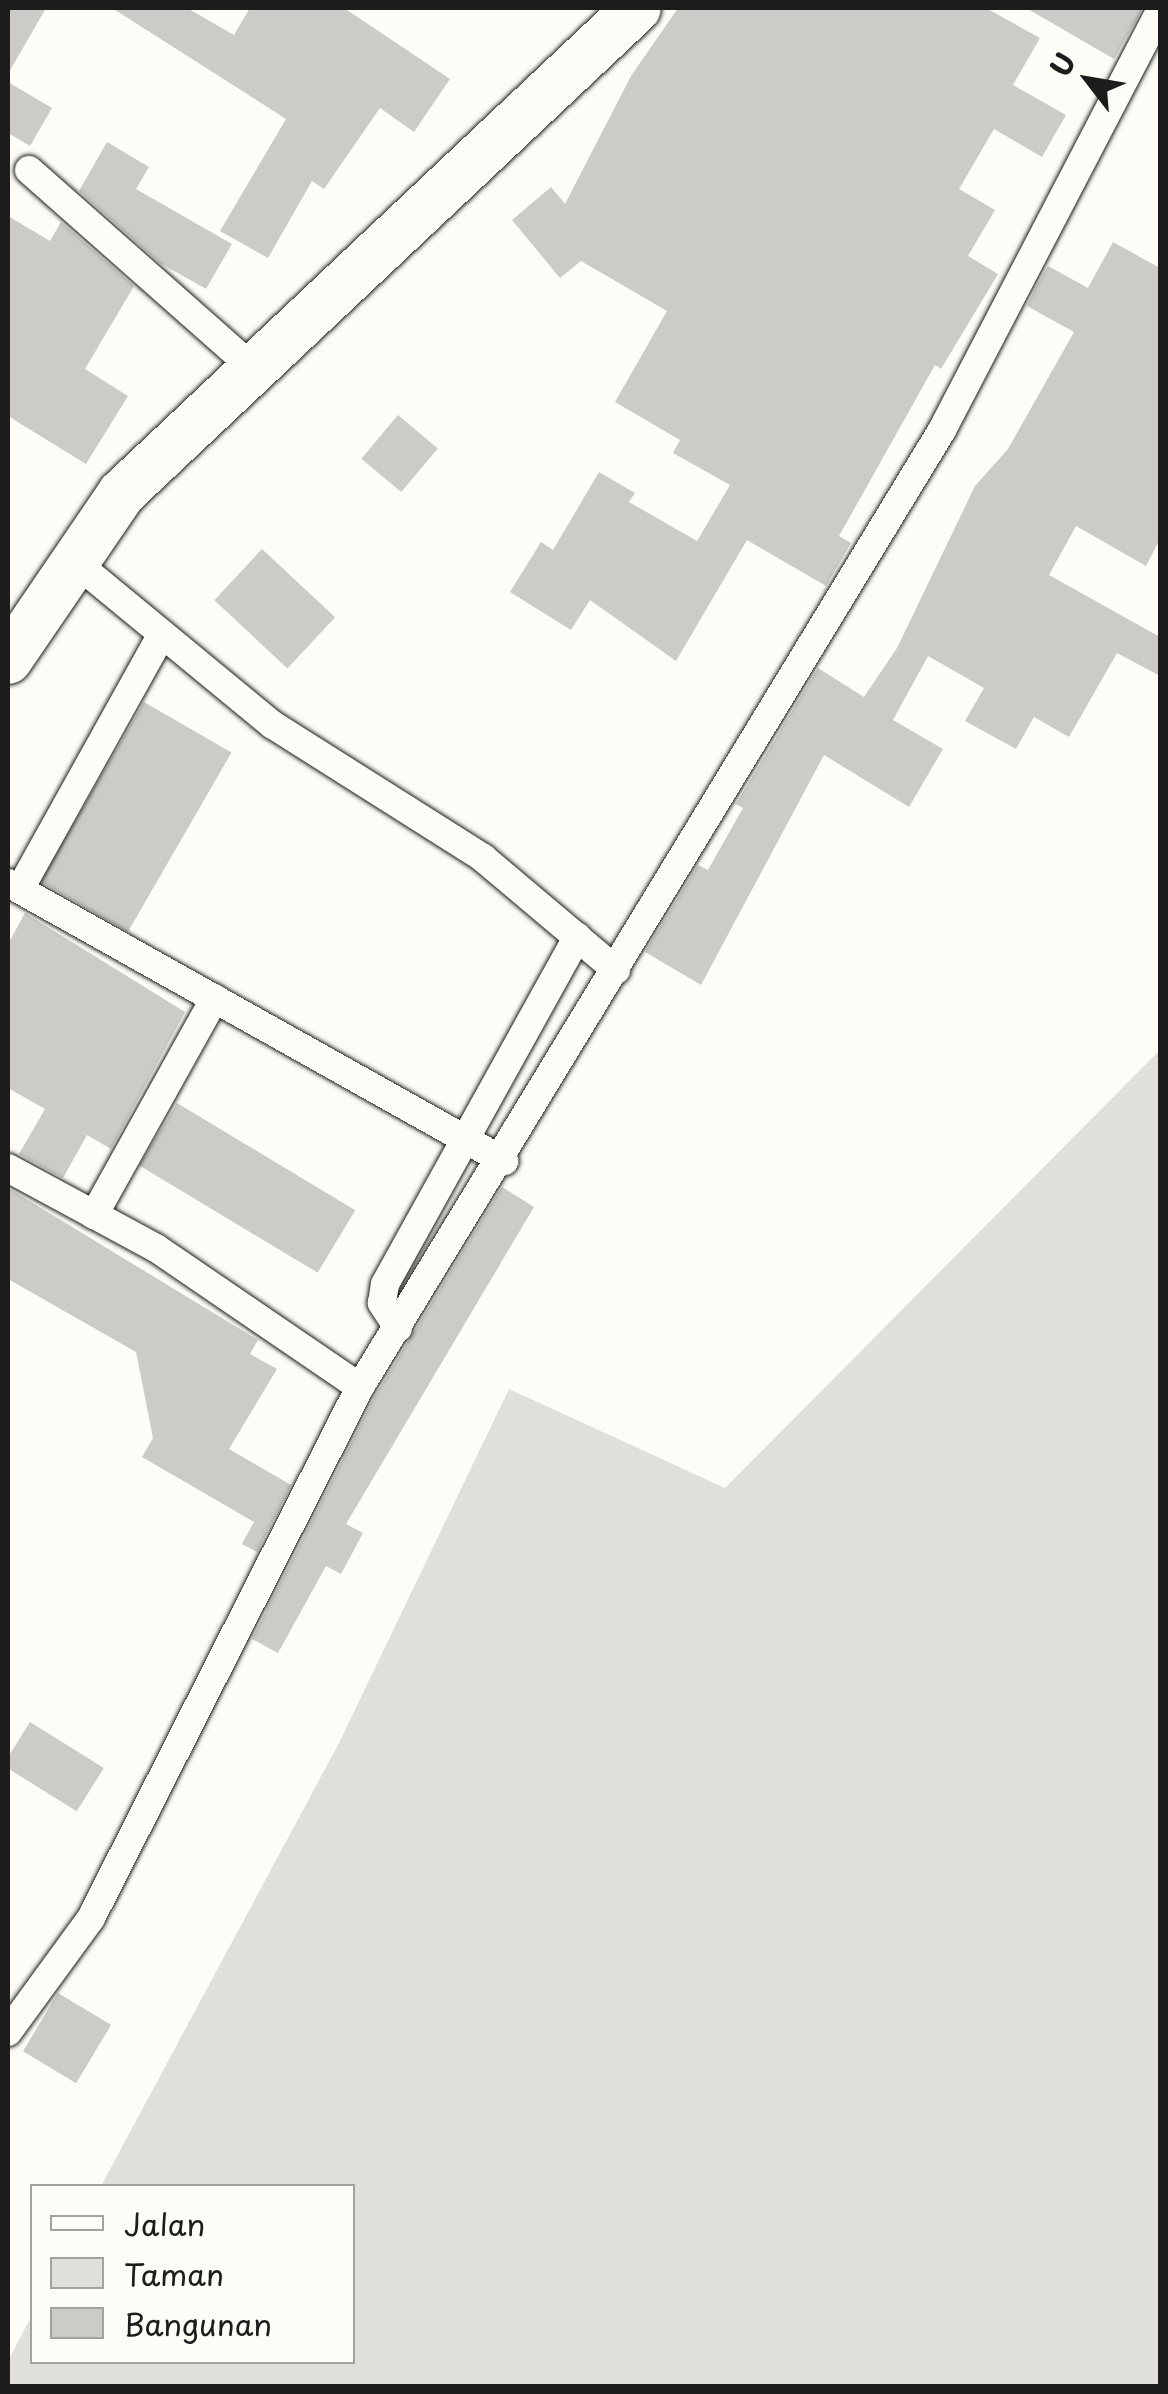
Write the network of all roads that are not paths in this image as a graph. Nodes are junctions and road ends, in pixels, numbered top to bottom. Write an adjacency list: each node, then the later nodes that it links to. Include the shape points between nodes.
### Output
1 (638, 8): 4 (highway)
2 (1160, 12): 10 (street, via 942,430)
3 (29, 170): 4 (street)
4 (254, 369): 5 (highway, via 122,493)
5 (75, 562): 6 (street); 7 (highway)
6 (162, 634): 8 (street); 9 (street, via 273,725 484,858)
7 (8, 660)
8 (14, 886): 11 (street)
9 (578, 937): 10 (street); 12 (street)
10 (616, 970): 13 (street)
11 (215, 998): 12 (street); 15 (street)
12 (460, 1136): 13 (street); 16 (street, via 385,1284 382,1304)
13 (504, 1161): 16 (street)
14 (8, 1168): 15 (street)
15 (94, 1215): 17 (street)
16 (398, 1328): 17 (street)
17 (360, 1387): 18 (street, via 91,1918)
18 (8, 2032)

